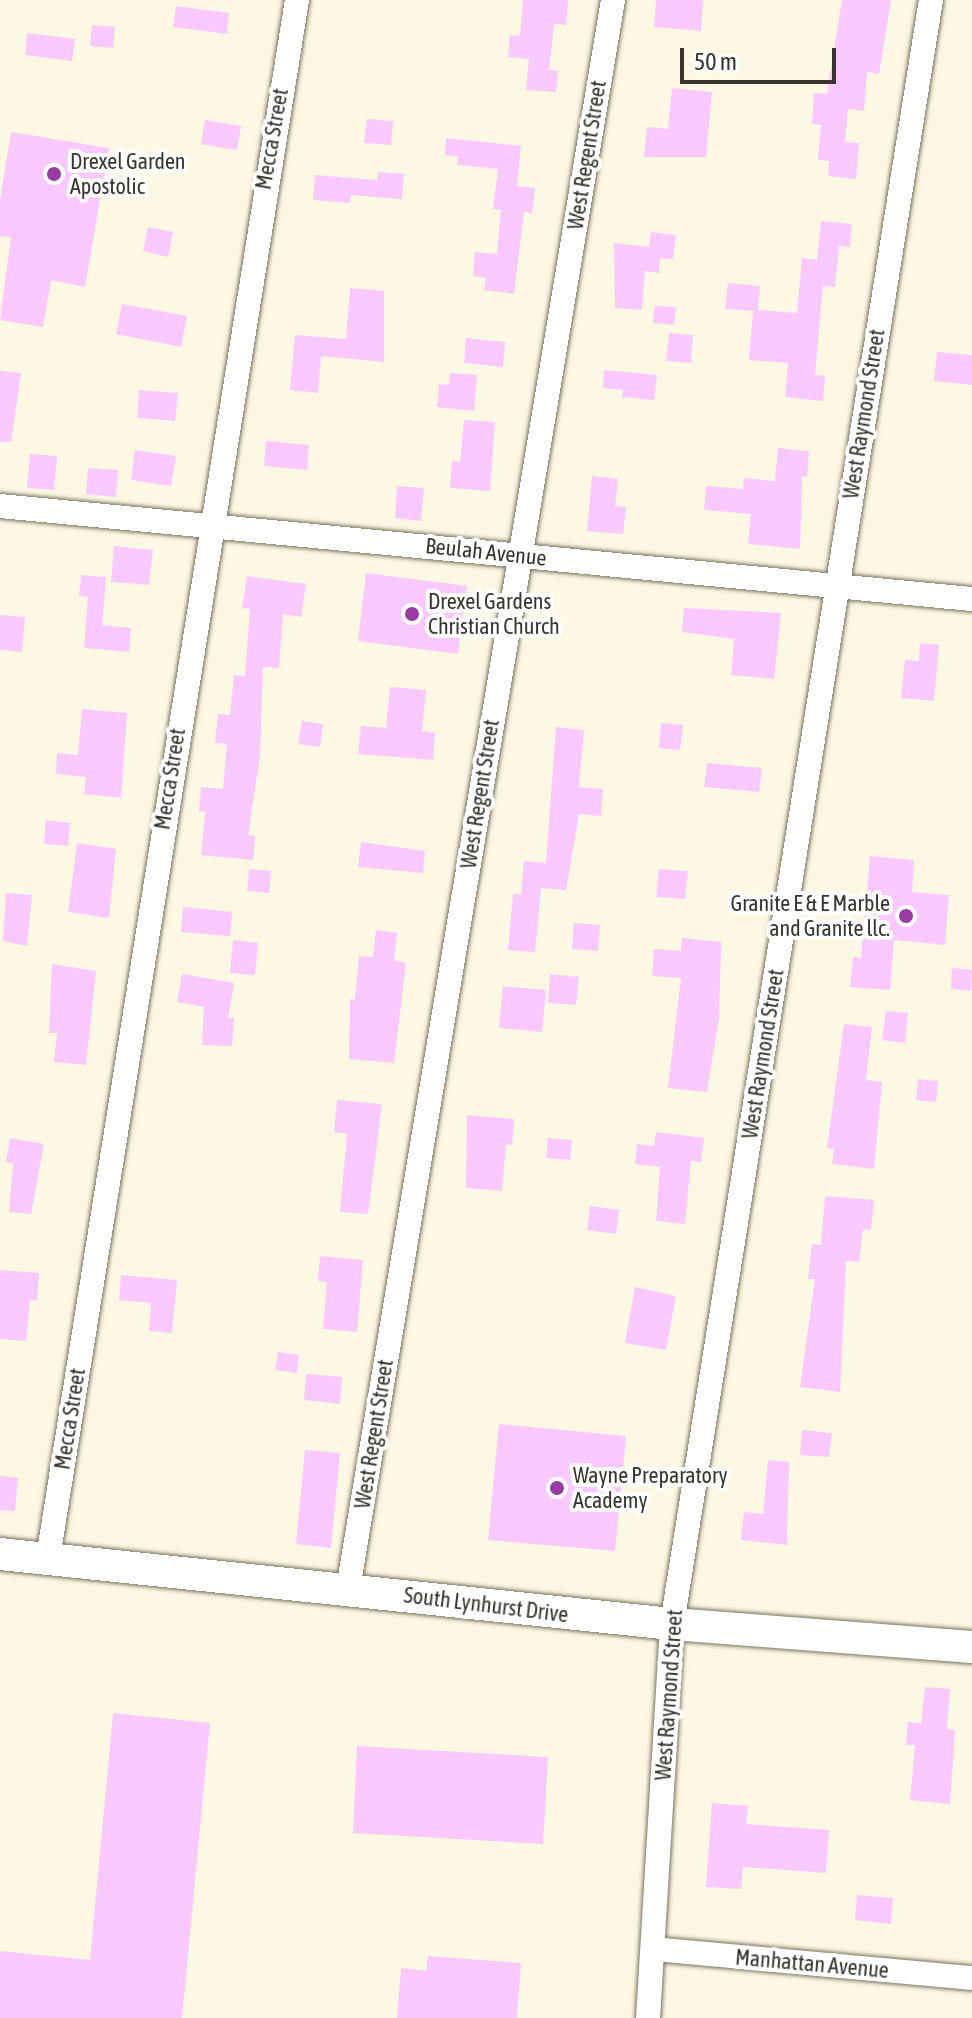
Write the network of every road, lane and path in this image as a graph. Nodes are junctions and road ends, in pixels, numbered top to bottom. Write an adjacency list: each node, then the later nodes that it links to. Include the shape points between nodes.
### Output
1 (297, 0): 5 (street, Mecca Street)
2 (613, 0): 6 (street, West Regent Street)
3 (931, 0): 7 (street, West Raymond Street)
4 (0, 506): 5 (street, Beulah Avenue)
5 (210, 526): 6 (street, Beulah Avenue); 10 (street, Mecca Street)
6 (520, 555): 7 (street, Beulah Avenue); 11 (street, West Regent Street)
7 (837, 588): 8 (street, Beulah Avenue); 12 (street, West Raymond Street)
8 (972, 599)
9 (0, 1554): 10 (main road, South Lynhurst Drive)
10 (48, 1558): 11 (main road, South Lynhurst Drive)
11 (348, 1589): 12 (main road, South Lynhurst Drive)
12 (672, 1624): 13 (main road, South Lynhurst Drive); 14 (street, West Raymond Street)
13 (972, 1647)
14 (653, 1949): 15 (street, Manhattan Avenue); 16 (street, West Raymond Street)
15 (972, 1978)
16 (648, 2018)

